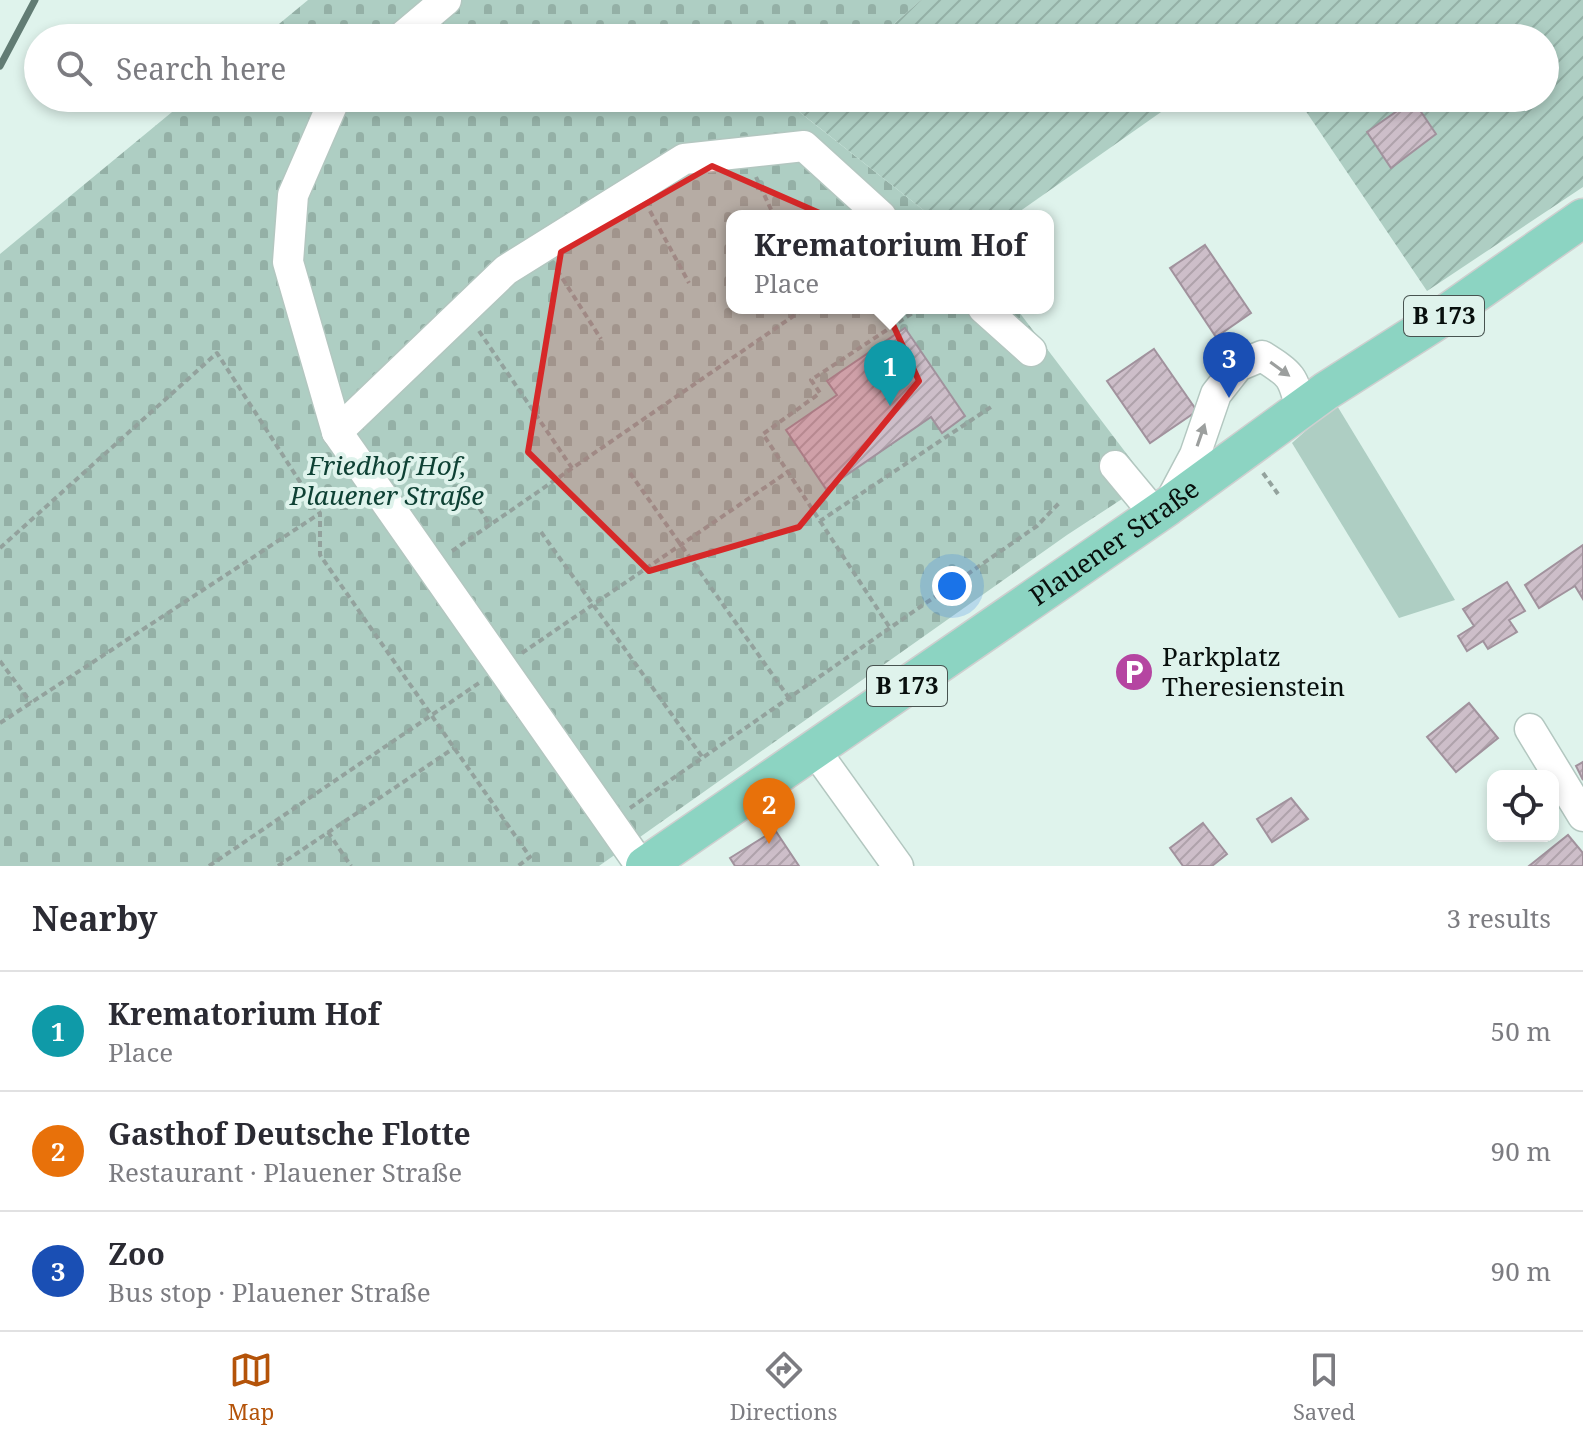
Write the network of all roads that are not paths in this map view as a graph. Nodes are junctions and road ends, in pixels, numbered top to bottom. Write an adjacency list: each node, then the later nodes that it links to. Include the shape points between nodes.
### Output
1 (446, 0): 2 (lane)
2 (418, 24)
3 (329, 112): 9 (lane, via 293,195 288,262)
4 (874, 210): 9 (lane, via 804,146 684,159 506,270)
5 (1583, 218): 8 (main road, Plauener Straße / B 173)
6 (990, 314): 7 (lane)
7 (1031, 351)
8 (1301, 410): 11 (main road, Plauener Straße / B 173); 11 (lane, one-way to 8, via 1195,455 1216,394 1238,366 1262,356 1282,368 1293,379)
9 (337, 432): 15 (lane)
10 (1115, 466): 11 (lane)
11 (1162, 510): 13 (main road, Plauener Straße / B 173)
12 (1530, 729): 14 (lane)
13 (814, 749): 15 (main road, Plauener Straße / B 173); 16 (lane)
14 (1583, 816)
15 (643, 866)
16 (898, 866)

